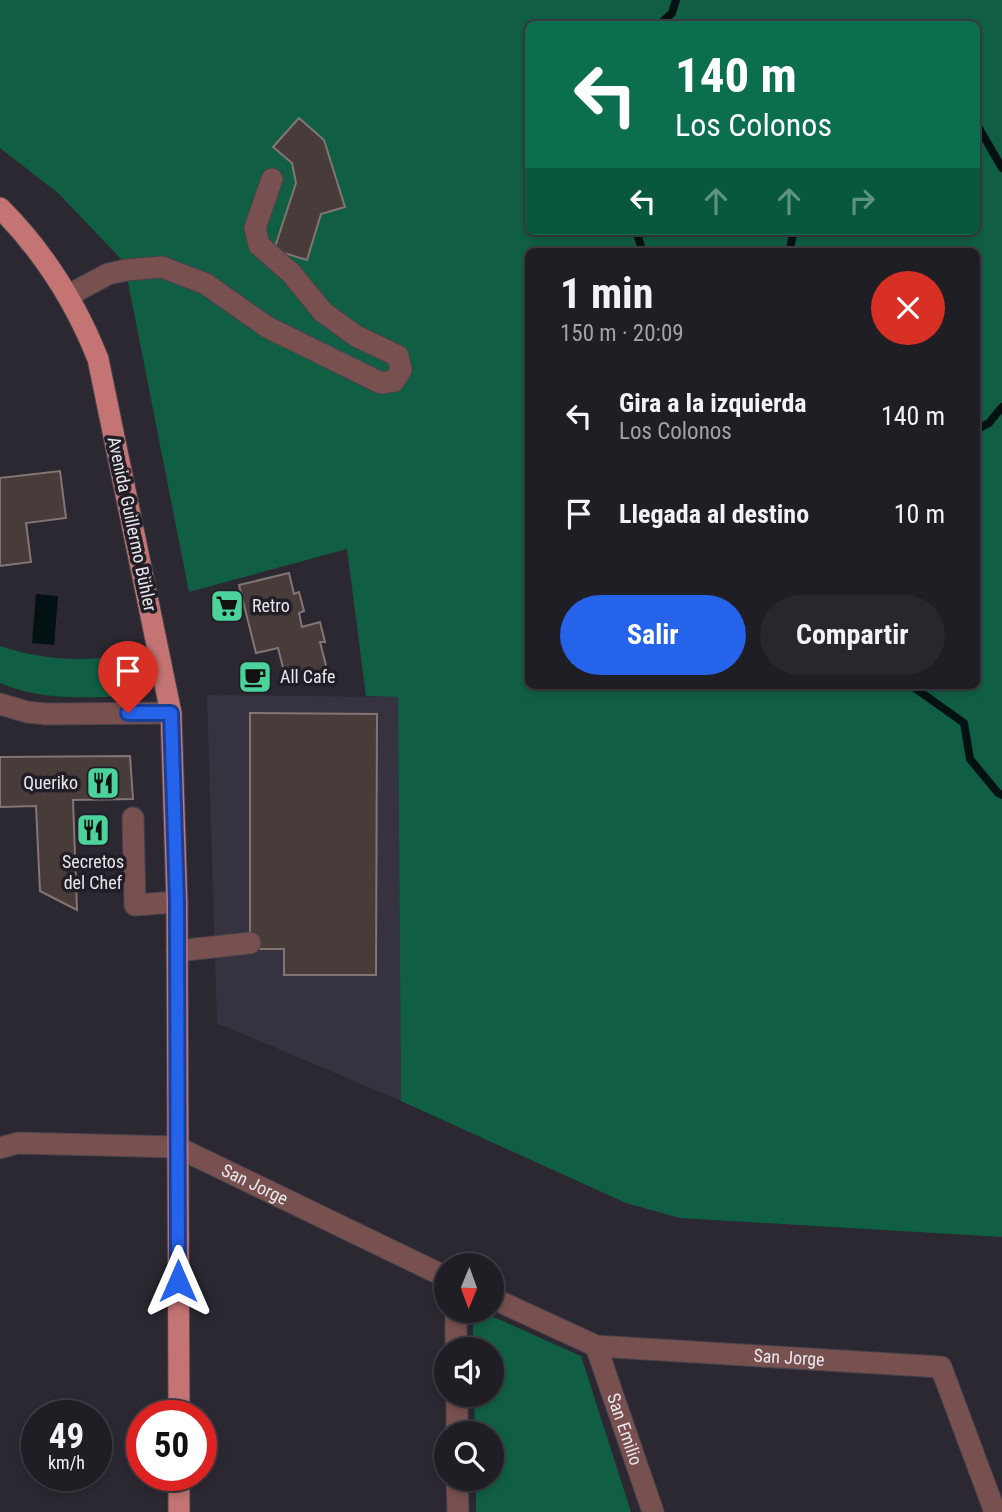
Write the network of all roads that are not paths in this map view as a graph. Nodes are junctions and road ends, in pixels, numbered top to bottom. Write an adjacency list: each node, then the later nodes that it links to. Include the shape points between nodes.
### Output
1 (272, 179): 3 (street, via 255,228 259,245 339,324 398,356 401,370 394,381 380,383 300,345 206,284 162,267 108,274)
2 (0, 208): 3 (main road, Avenida Guillermo Bühler, via 42,254)
3 (69, 295): 5 (main road, Avenida Guillermo Bühler, via 98,359)
4 (0, 704): 5 (street, via 46,714)
5 (171, 713): 7 (main road, Avenida Guillermo Bühler)
6 (133, 818): 7 (street, via 135,905)
7 (177, 902): 9 (main road, Avenida Guillermo Bühler)
8 (250, 943): 9 (street)
9 (177, 951): 11 (main road, Avenida Guillermo Bühler)
10 (6, 1140): 11 (street)
11 (177, 1147): 12 (street, San Jorge); 15 (main road, Avenida Guillermo Bühler)
12 (434, 1271)
13 (504, 1304): 14 (street, San Jorge)
14 (596, 1346): 20 (street, San Emilio); 21 (street, San Jorge, via 942,1367)
15 (179, 1400)
16 (179, 1491): 18 (main road)
17 (457, 1491): 19 (street)
18 (179, 1512)
19 (458, 1512)
20 (653, 1512)
21 (995, 1512)

